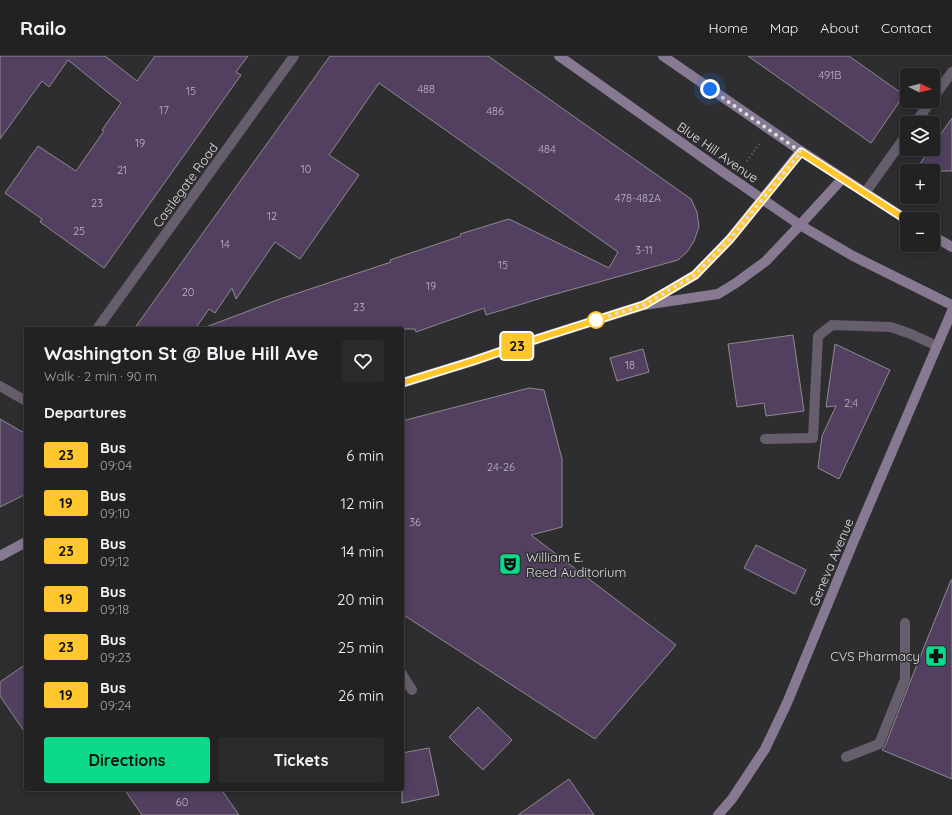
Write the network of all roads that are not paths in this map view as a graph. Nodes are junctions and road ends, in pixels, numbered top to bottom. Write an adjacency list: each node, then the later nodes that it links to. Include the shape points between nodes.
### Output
1 (294, 56): 18 (street, Castlegate Road)
2 (558, 56): 10 (main road, Blue Hill Avenue)
3 (663, 56): 7 (main road)
4 (952, 72): 5 (street)
5 (940, 88)
6 (900, 144): 9 (street)
7 (801, 152): 8 (main road); 10 (main road)
8 (842, 179): 9 (main road); 12 (main road)
9 (865, 193): 11 (main road)
10 (763, 199): 12 (main road, Blue Hill Avenue); 15 (main road, via 730,239 695,275)
11 (900, 216)
12 (800, 225): 15 (main road, via 766,261 718,294); 16 (main road, Blue Hill Avenue, via 853,256)
13 (940, 240): 14 (main road)
14 (952, 247)
15 (644, 305): 20 (main road)
16 (952, 305)
17 (952, 311): 19 (main road, Geneva Avenue)
18 (99, 327)
19 (937, 346): 23 (street, via 891,327 832,325 818,336 813,438); 30 (main road, Geneva Avenue, via 787,703 765,749 732,799)
20 (404, 382)
21 (0, 386): 22 (street)
22 (24, 400)
23 (765, 439)
24 (24, 543): 25 (main road)
25 (0, 556)
26 (905, 623): 29 (street, via 905,679 879,744)
27 (404, 677): 28 (street)
28 (412, 690)
29 (846, 757)
30 (718, 815)

